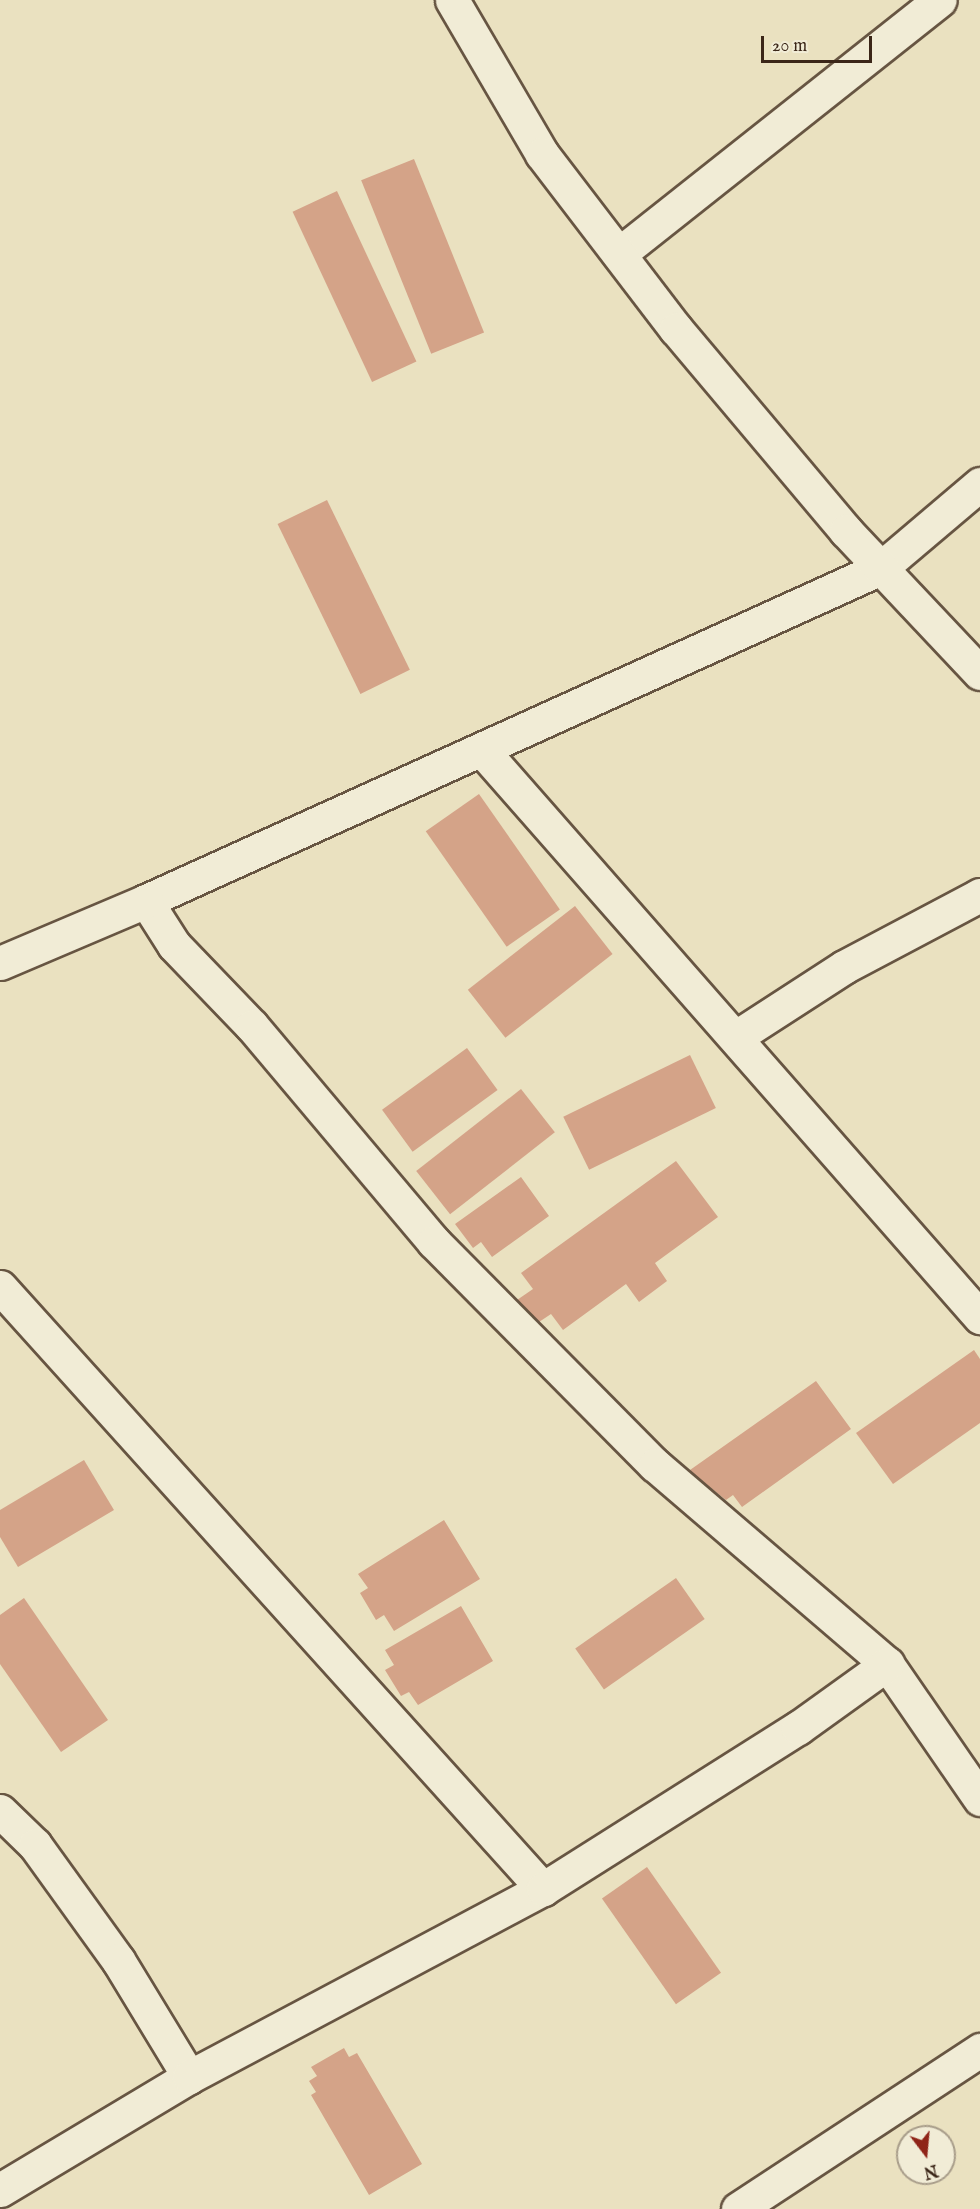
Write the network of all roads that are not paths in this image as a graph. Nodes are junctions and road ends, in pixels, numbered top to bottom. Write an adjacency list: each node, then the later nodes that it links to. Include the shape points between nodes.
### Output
1 (452, 0): 3 (street, via 542,153)
2 (939, 0): 3 (street)
3 (619, 254): 5 (street, via 676,329)
4 (980, 484): 5 (street)
5 (880, 568): 6 (street); 7 (street)
6 (980, 673)
7 (482, 750): 9 (street); 11 (street)
8 (980, 895): 11 (street, via 844,968)
9 (146, 901): 10 (street); 14 (street, via 174,945 252,1026 434,1242 655,1464)
10 (0, 963)
11 (736, 1037): 13 (street)
12 (0, 1287): 17 (street)
13 (980, 1317)
14 (887, 1664): 15 (street); 17 (street, via 798,1728)
15 (980, 1799)
16 (0, 1811): 19 (street, via 35,1845 118,1960)
17 (543, 1889): 19 (street)
18 (980, 2050): 21 (street)
19 (189, 2077): 20 (street)
20 (0, 2190)
21 (738, 2209)

